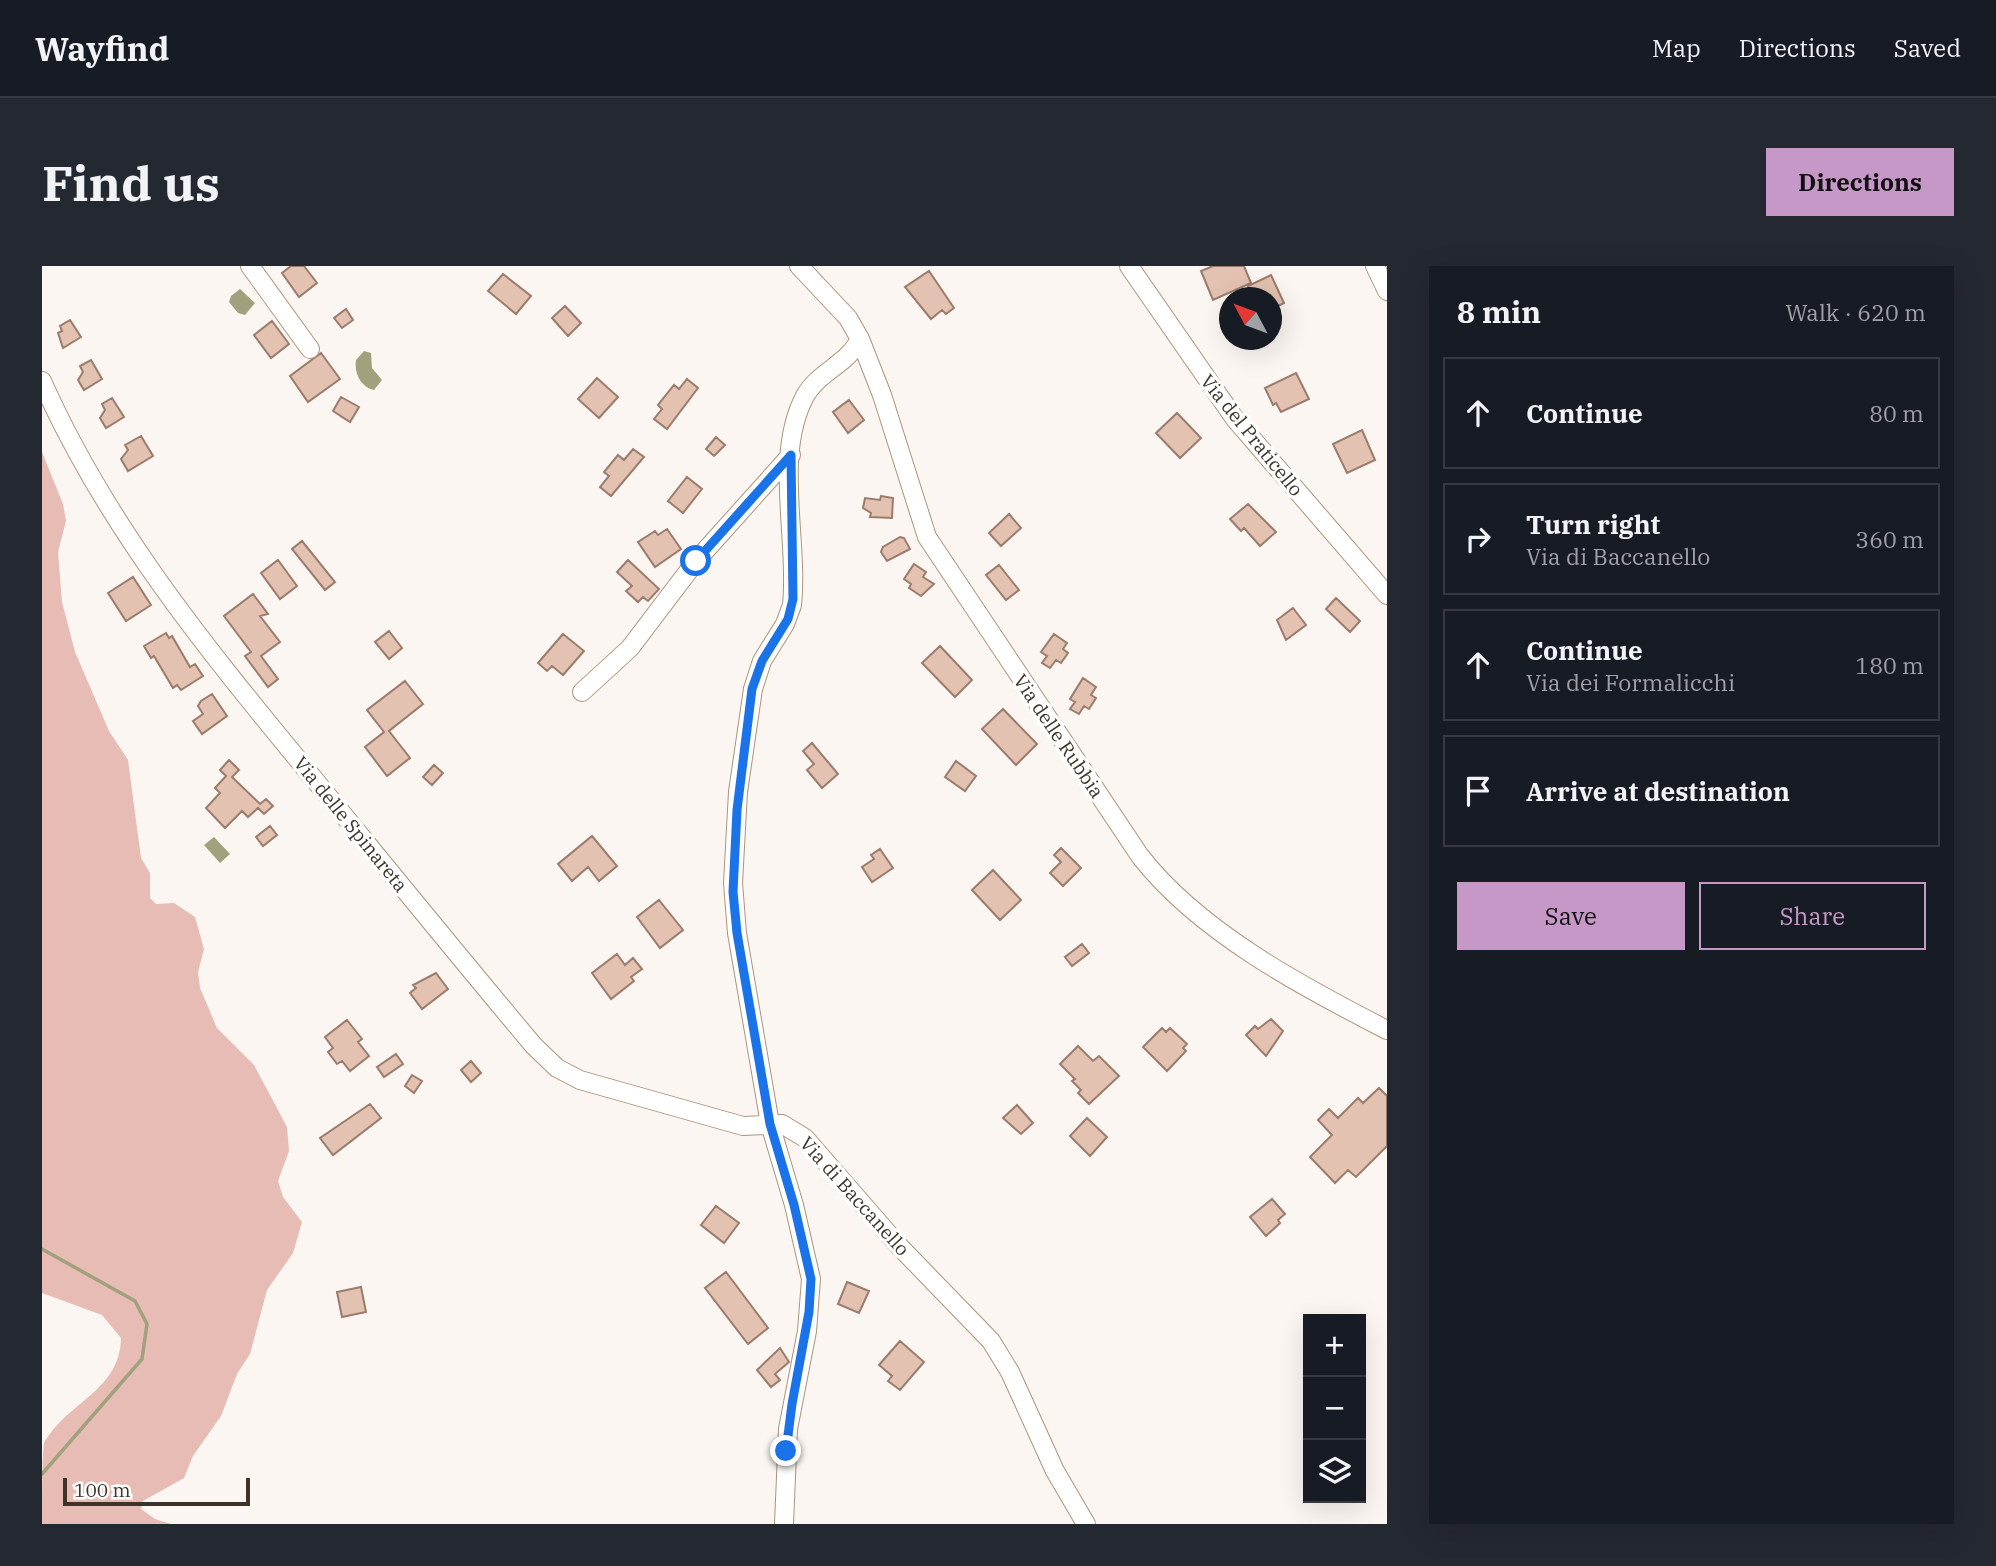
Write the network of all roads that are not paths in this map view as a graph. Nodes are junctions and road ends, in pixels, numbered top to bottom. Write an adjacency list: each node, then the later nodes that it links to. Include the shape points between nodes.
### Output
1 (250, 266): 7 (street)
2 (799, 266): 6 (street, via 848,318)
3 (1129, 266): 10 (street, Via del Praticello, via 1235,419)
4 (1375, 266): 5 (street)
5 (1387, 292)
6 (860, 339): 9 (street, via 850,355 806,395); 12 (street, Via delle Rubbia, via 883,395 927,537 1140,856 1174,896 1206,922)
7 (310, 349)
8 (42, 382): 13 (street, Via delle Spinareta, via 125,533 169,598 545,1058 580,1080 743,1126)
9 (791, 455): 11 (street, via 696,561 630,648); 13 (street, via 792,605 752,689 734,847 735,923)
10 (1387, 595)
11 (582, 692)
12 (1387, 1030)
13 (770, 1124): 14 (street, via 811,1279 807,1331 788,1429); 15 (street, Via di Baccanello, via 788,1126 810,1143 899,1246 991,1340)
14 (784, 1524)
15 (1086, 1524)

